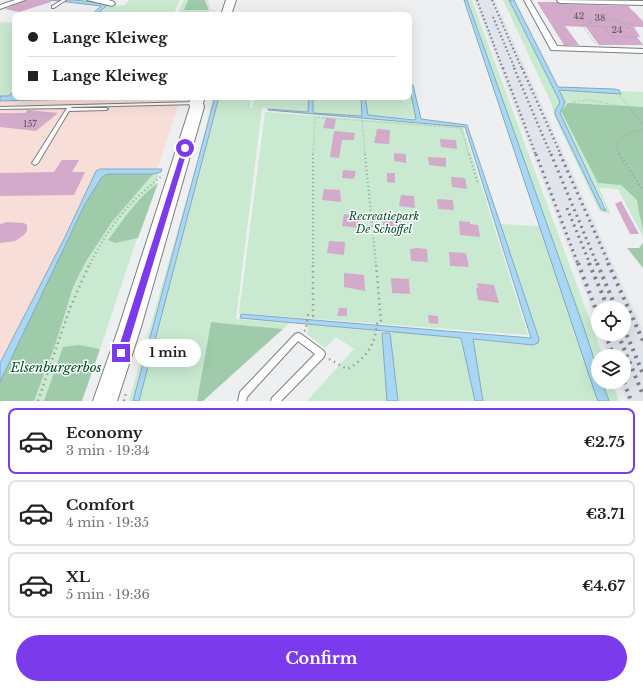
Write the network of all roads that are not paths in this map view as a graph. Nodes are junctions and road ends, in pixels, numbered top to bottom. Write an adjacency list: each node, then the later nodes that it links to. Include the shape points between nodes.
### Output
1 (22, 0): 9 (street)
2 (90, 0): 8 (street)
3 (231, 0): 11 (street)
4 (527, 0): 12 (street, via 554,48)
5 (63, 1): 10 (lane)
6 (562, 1): 7 (street)
7 (640, 3)
8 (112, 4)
9 (0, 7)
10 (53, 7)
11 (227, 12)
12 (643, 51)
13 (199, 102): 15 (lane); 17 (street)
14 (0, 108): 15 (lane)
15 (68, 108): 16 (lane)
16 (36, 163)
17 (107, 398)
18 (242, 401): 19 (lane, via 244,395 298,336 320,354)
19 (275, 401)

